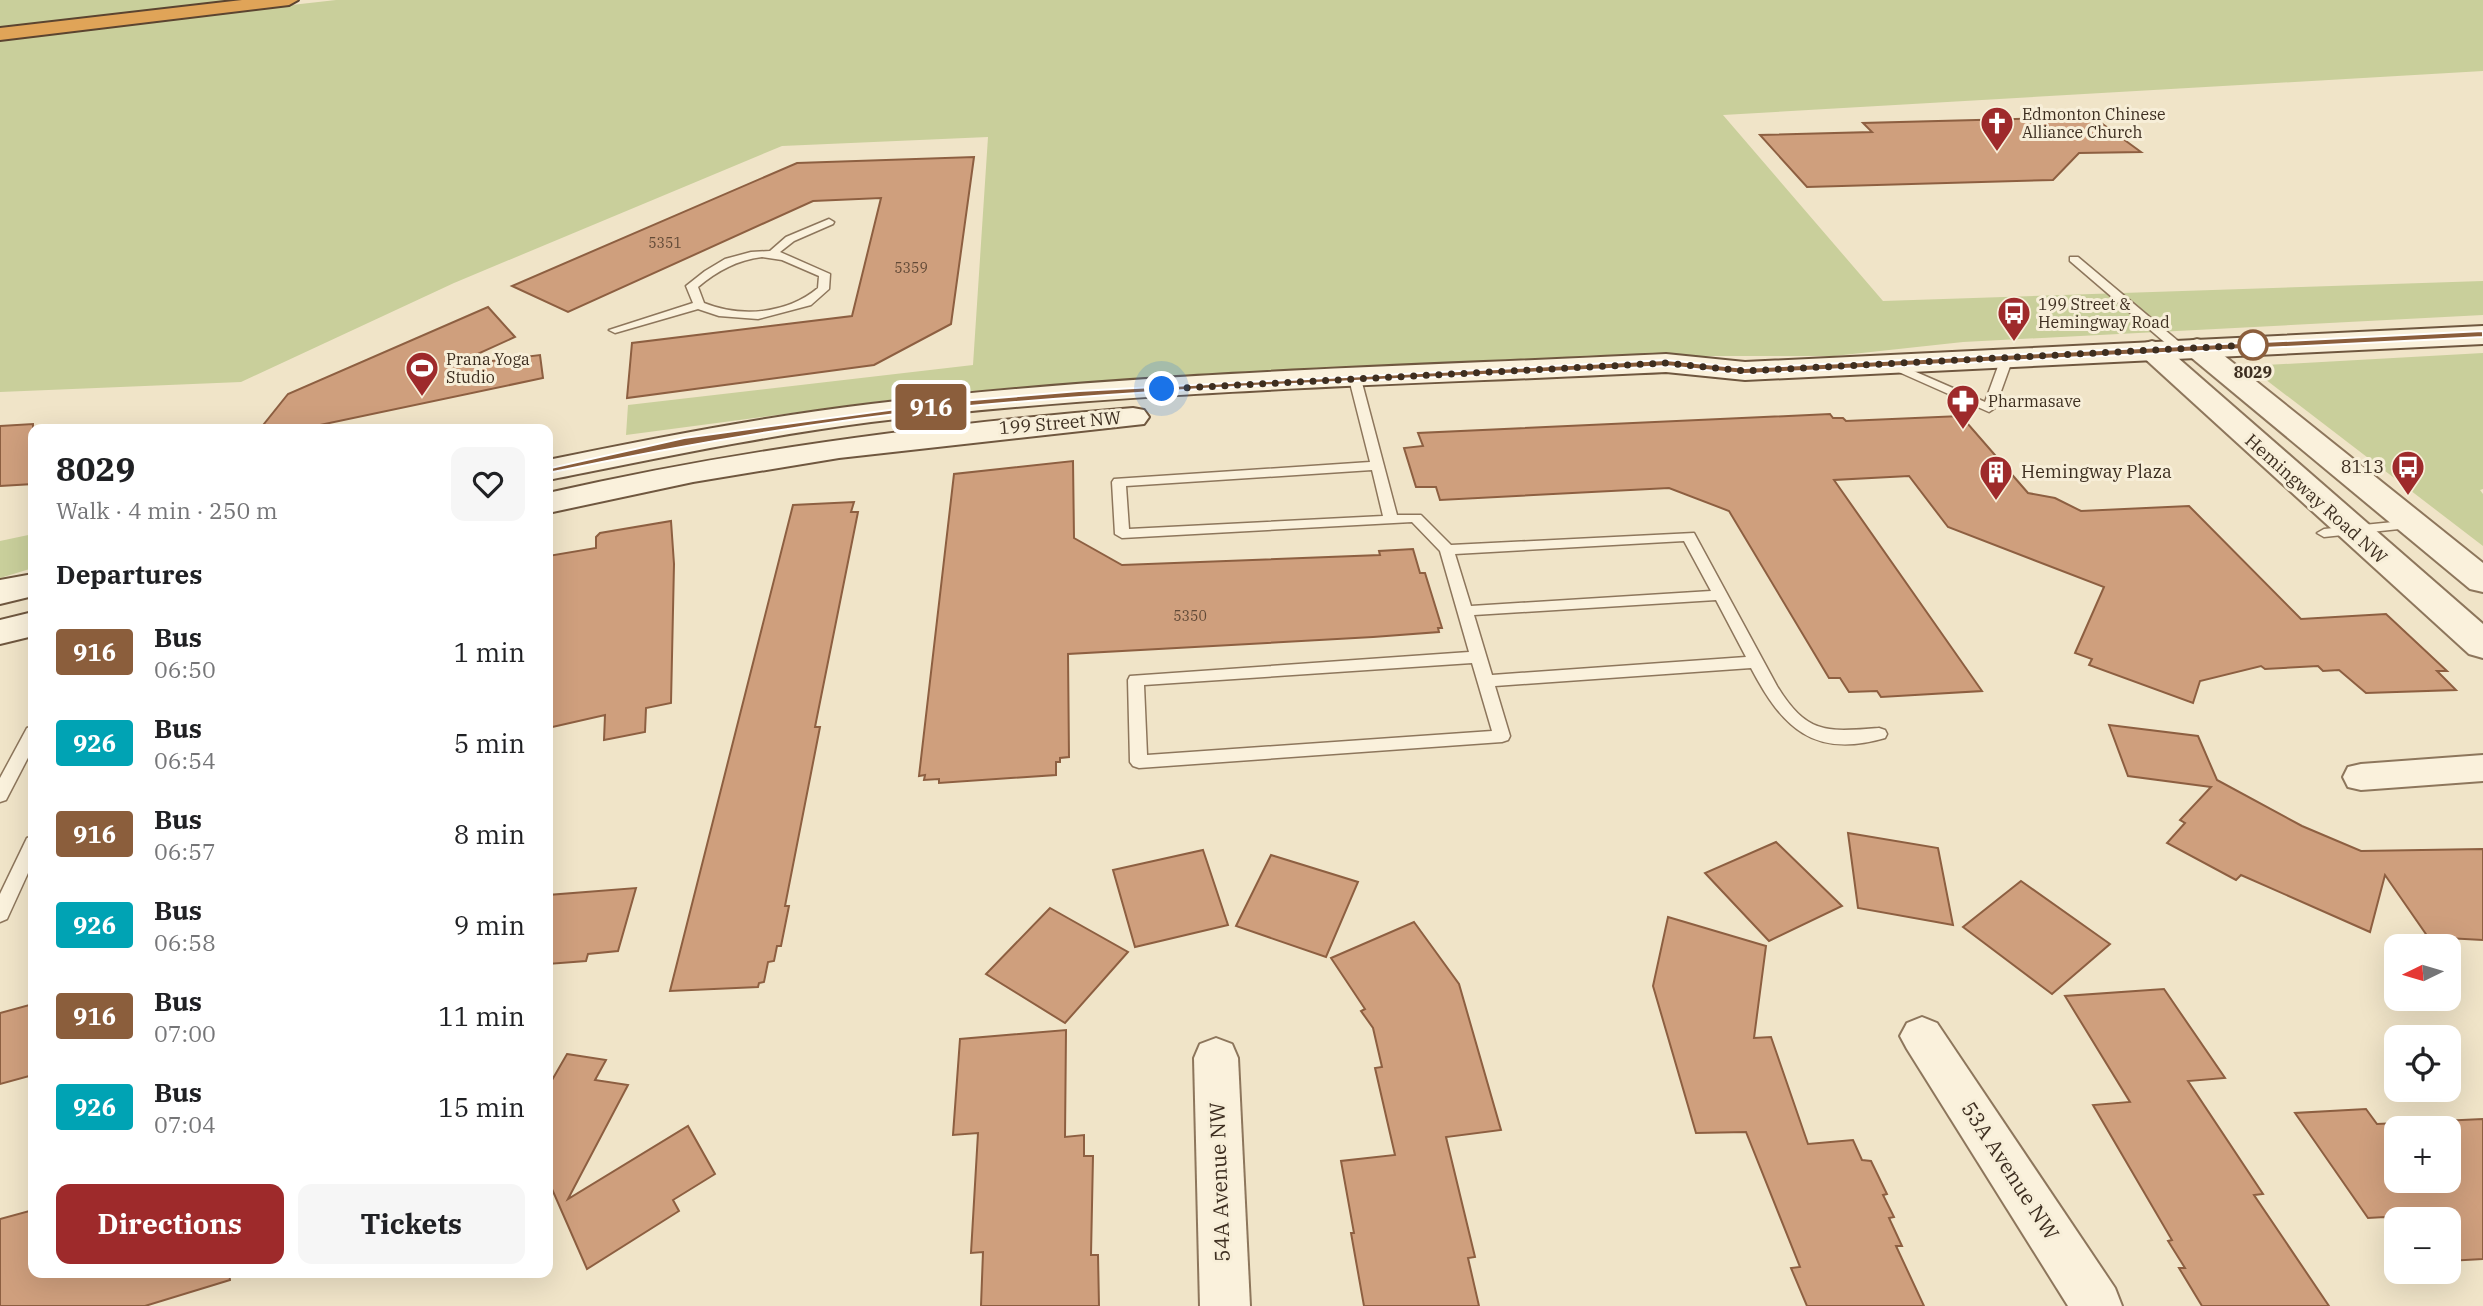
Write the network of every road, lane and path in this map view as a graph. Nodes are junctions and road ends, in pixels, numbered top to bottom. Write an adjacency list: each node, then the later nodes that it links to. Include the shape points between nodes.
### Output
1 (289, 0): 2 (highway)
2 (0, 34)
3 (829, 222): 4 (lane, via 790,239)
4 (772, 254): 6 (lane, via 724,263 707,272 692,286); 6 (lane, via 825,274 823,289 807,303 758,316 719,313)
5 (2074, 259): 9 (lane)
6 (699, 305): 7 (lane)
7 (615, 330)
8 (2483, 335): 9 (main road, 199 Street NW)
9 (2176, 349): 10 (main road, 199 Street NW); 17 (main road); 18 (main road, Hemingway Road NW)
10 (2007, 358): 11 (main road, 199 Street NW); 11 (lane, via 1989,408)
11 (1886, 364): 12 (main road, 199 Street NW, via 1745,371 1681,384)
12 (1357, 389): 13 (lane); 14 (main road, 199 Street NW, via 1079,394 871,413 684,441); 15 (main road, 199 Street NW, via 892,441 679,472)
13 (1377, 466): 16 (lane); 16 (lane, via 1119,482 1122,534)
14 (553, 469)
15 (553, 502)
16 (1391, 519): 19 (lane, via 1416,518)
17 (2413, 524): 18 (lane); 20 (main road)
18 (2337, 531): 27 (main road, Hemingway Road NW)
19 (1447, 550): 23 (lane, via 1689,536); 24 (lane)
20 (2483, 581)
21 (28, 586): 22 (main road)
22 (0, 592)
23 (1720, 595): 24 (lane); 29 (lane)
24 (1466, 611): 28 (lane)
25 (28, 625): 26 (main road)
26 (0, 632)
27 (2483, 645)
28 (1480, 657): 30 (lane); 30 (lane, via 1136,680 1139,762 1502,736)
29 (1756, 662): 30 (lane); 31 (lane, via 1778,704 1798,724 1829,737)
30 (1486, 681)
31 (1879, 734)
32 (28, 742): 35 (lane)
33 (2483, 768): 34 (street)
34 (2361, 777)
35 (0, 795)
36 (28, 855): 37 (lane)
37 (0, 914)
38 (1922, 1036): 41 (street, 53A Avenue NW)
39 (1216, 1058): 40 (street, 54A Avenue NW)
40 (1225, 1306)
41 (2097, 1306)

